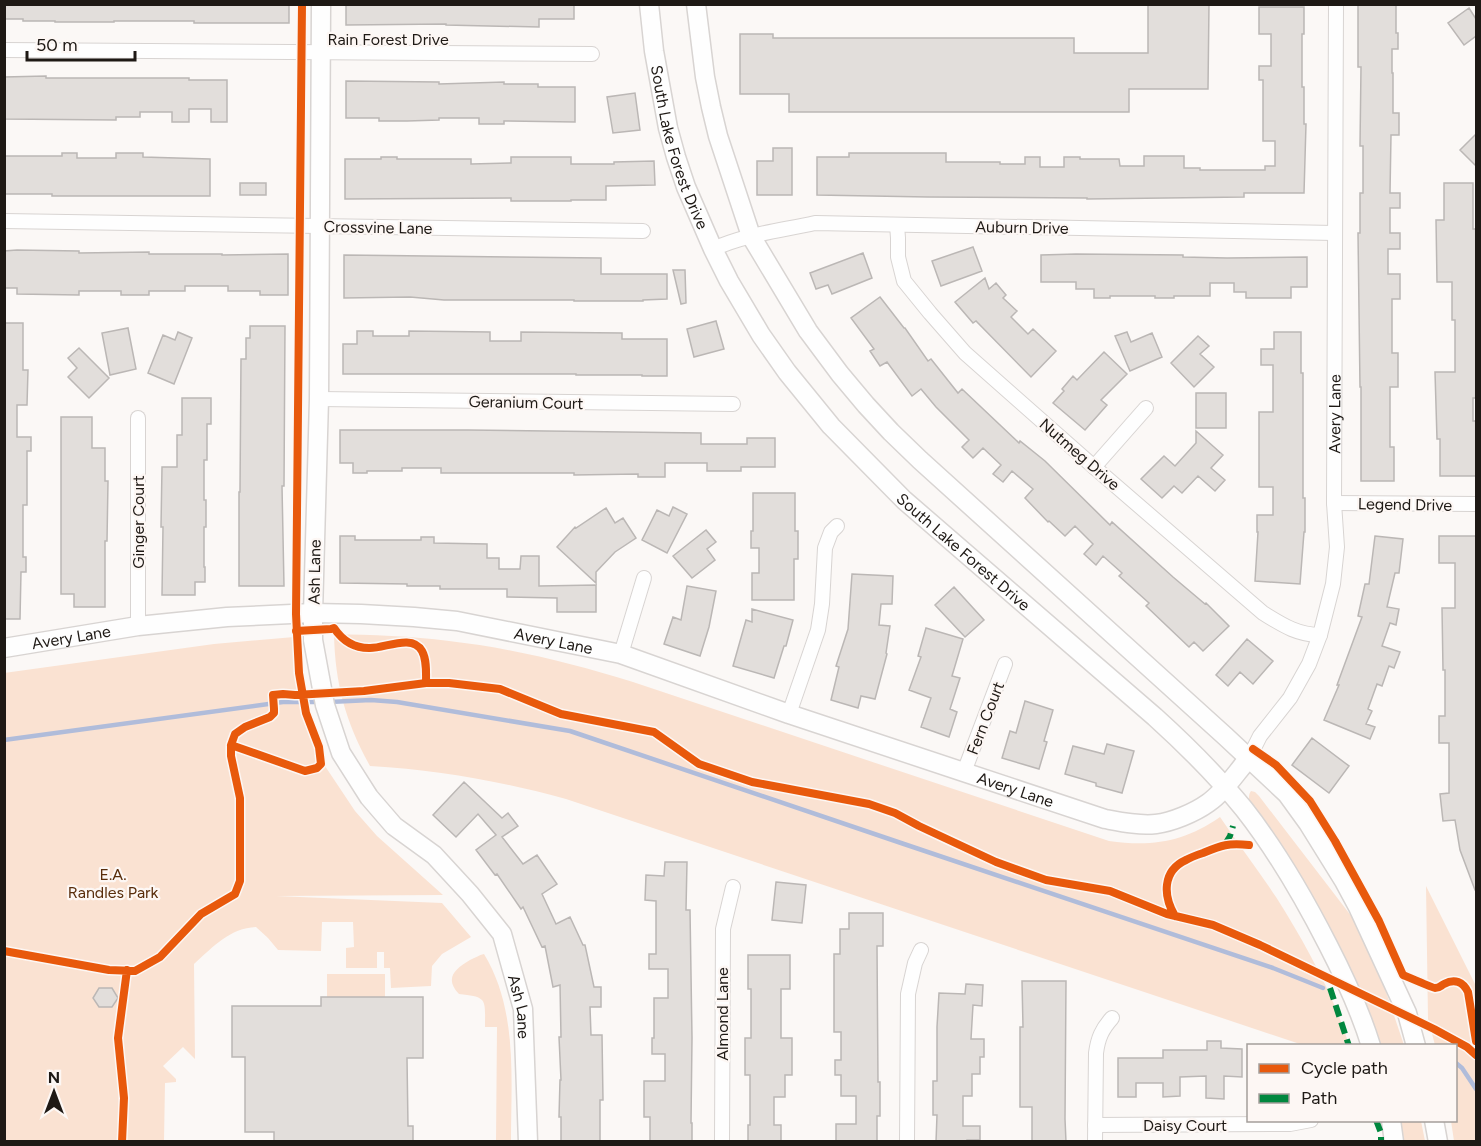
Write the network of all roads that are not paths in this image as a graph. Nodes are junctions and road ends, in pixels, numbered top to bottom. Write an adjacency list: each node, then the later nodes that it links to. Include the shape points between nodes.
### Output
1 (321, 4): 6 (main road, Ash Lane)
2 (650, 4): 14 (main road, South Lake Forest Drive, via 654,51 670,137)
3 (696, 4): 13 (main road, via 716,126)
4 (1336, 4): 12 (street, Avery Lane)
5 (4, 50): 6 (street, Rain Forest Drive)
6 (320, 52): 7 (street, Rain Forest Drive); 10 (main road, Ash Lane)
7 (592, 54)
8 (4, 221): 10 (street, Crossvine Lane)
9 (897, 225): 12 (street, Auburn Drive); 13 (street, Auburn Drive, via 814,223); 19 (street, Nutmeg Drive, via 904,281 930,313 965,352)
10 (320, 227): 11 (street, Crossvine Lane); 15 (main road, Ash Lane)
11 (643, 231)
12 (1334, 233): 20 (street, Avery Lane)
13 (751, 236): 14 (street, Auburn Drive); 31 (main road, via 808,332 891,432)
14 (713, 249): 33 (main road, South Lake Forest Drive, via 762,335 831,426 904,500 1155,717)
15 (319, 399): 16 (street, Geranium Court); 24 (main road, Ash Lane)
16 (733, 404)
17 (1146, 408): 19 (street)
18 (138, 418): 25 (street, Ginger Court)
19 (1094, 467): 26 (street, Nutmeg Drive, via 1263,613 1286,627)
20 (1334, 503): 21 (street, Legend Drive); 26 (street, Avery Lane, via 1337,547 1333,584)
21 (1476, 504)
22 (837, 526): 30 (street, via 825,548 818,630)
23 (644, 578): 28 (street)
24 (313, 613): 25 (main road, Avery Lane); 28 (main road, Avery Lane, via 457,621); 43 (main road, Ash Lane, via 313,640 325,705 341,753 369,797 394,825 434,855 502,934 523,1009)
25 (138, 626): 27 (main road, Avery Lane)
26 (1320, 635): 31 (street, Avery Lane, via 1290,698 1260,736)
27 (4, 648)
28 (621, 654): 30 (main road, Avery Lane)
29 (1005, 664): 32 (street, Fern Court)
30 (789, 714): 32 (main road, Avery Lane)
31 (1249, 758): 33 (main road, Avery Lane); 38 (main road, via 1287,794 1344,881 1407,1013)
32 (964, 772): 33 (main road, Avery Lane, via 1105,819 1135,824 1174,820 1208,803)
33 (1225, 787): 37 (main road, South Lake Forest Drive, via 1266,839 1300,894 1356,1002)
34 (732, 887): 44 (street, Almond Lane, via 723,929)
35 (921, 950): 45 (street, via 908,994)
36 (1112, 1018): 42 (street, via 1098,1039)
37 (1370, 1044)
38 (1415, 1044)
39 (1300, 1122): 42 (street, Daisy Court)
40 (1391, 1122): 47 (main road)
41 (1434, 1122): 48 (main road)
42 (1095, 1125): 46 (street)
43 (528, 1142)
44 (722, 1142)
45 (907, 1142)
46 (1095, 1142)
47 (1394, 1142)
48 (1438, 1142)

